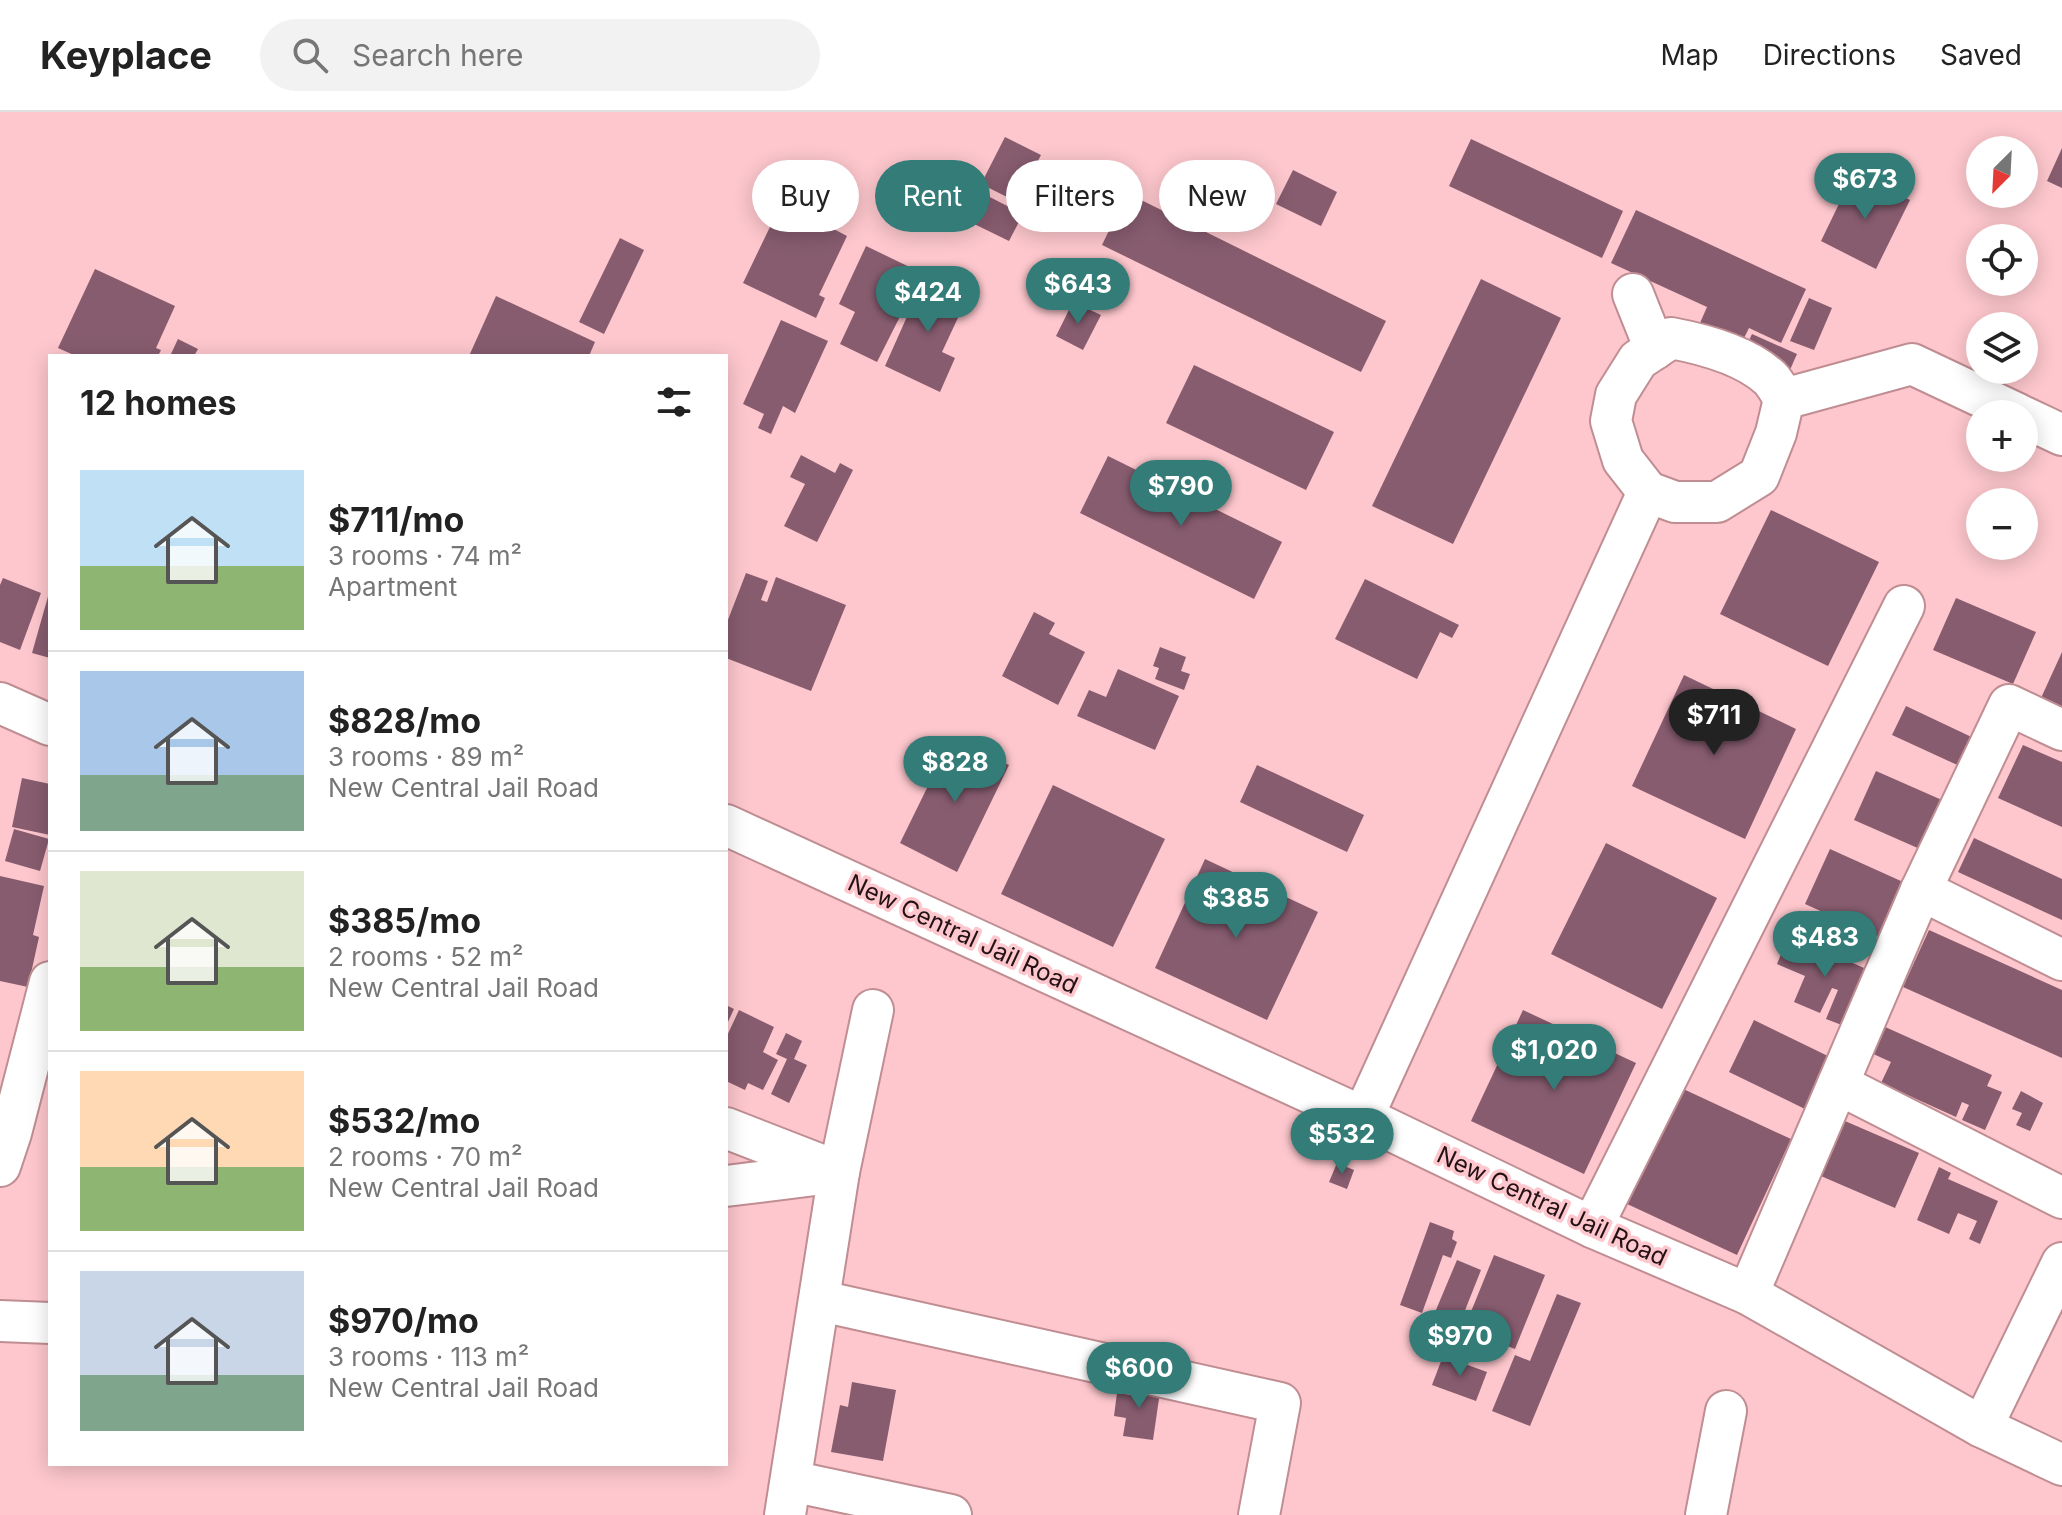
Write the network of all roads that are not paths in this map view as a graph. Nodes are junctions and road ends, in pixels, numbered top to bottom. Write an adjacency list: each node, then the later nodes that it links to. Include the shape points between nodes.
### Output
1 (1633, 294): 2 (street)
2 (1655, 349): 3 (street, via 1671,338 1725,354 1770,378); 7 (street, via 1638,360 1616,395 1611,421 1623,460)
3 (1784, 399): 4 (street, via 1912,364); 7 (street, via 1759,476 1717,502 1675,502)
4 (1988, 400)
5 (2038, 424): 6 (street)
6 (2062, 435)
7 (1648, 492): 18 (street)
8 (1904, 606): 24 (street)
9 (0, 703): 10 (street)
10 (48, 724)
11 (2062, 730): 13 (street, via 2009,705)
12 (728, 826): 18 (street, New Central Jail Road)
13 (1921, 890): 14 (street); 17 (street)
14 (2062, 960)
15 (48, 990): 20 (street)
16 (873, 1010): 21 (street)
17 (1838, 1084): 23 (street); 26 (street)
18 (1363, 1117): 24 (street, New Central Jail Road)
19 (728, 1129): 21 (street)
20 (0, 1166)
21 (839, 1172): 22 (street); 27 (street)
22 (728, 1186)
23 (2062, 1198)
24 (1592, 1227): 26 (street, New Central Jail Road)
25 (2062, 1263): 31 (street)
26 (1748, 1294): 31 (street, New Central Jail Road)
27 (821, 1301): 33 (street); 35 (street, via 1280,1403)
28 (0, 1321): 29 (street)
29 (48, 1323)
30 (1726, 1411): 36 (street)
31 (1982, 1427): 32 (street, New Central Jail Road)
32 (2062, 1465)
33 (788, 1498): 34 (street)
34 (951, 1515)
35 (1259, 1515)
36 (1706, 1515)

